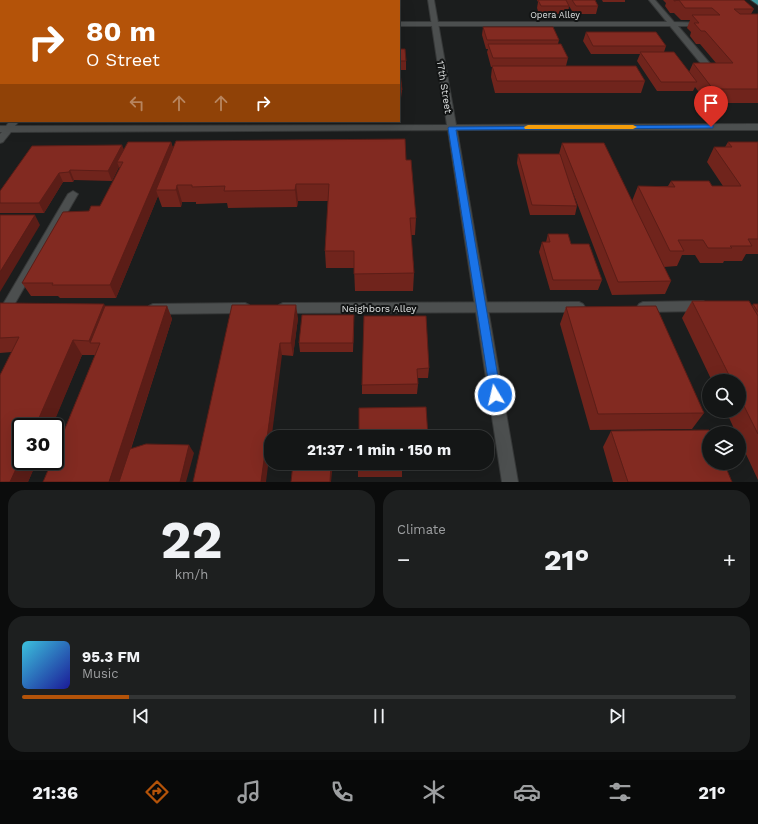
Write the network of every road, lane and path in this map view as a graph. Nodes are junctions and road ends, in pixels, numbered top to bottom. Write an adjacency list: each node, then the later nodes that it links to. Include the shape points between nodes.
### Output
1 (431, 0): 6 (street, 17th Street)
2 (652, 0): 7 (street)
3 (754, 0): 4 (main road)
4 (758, 3)
5 (400, 24): 6 (street, Opera Alley)
6 (435, 24): 7 (street, Opera Alley); 12 (street, 17th Street)
7 (673, 24): 8 (street, Opera Alley); 9 (street)
8 (711, 24)
9 (710, 69)
10 (14, 122): 13 (street)
11 (758, 127): 12 (street)
12 (452, 128): 13 (street); 17 (street, 17th Street)
13 (4, 129): 14 (street)
14 (0, 140)
15 (73, 194): 22 (street)
16 (718, 306): 19 (street)
17 (481, 307): 18 (street, Neighbors Alley); 21 (street, Neighbors Alley); 25 (street, 17th Street)
18 (591, 307)
19 (630, 307)
20 (259, 308): 24 (street)
21 (275, 308)
22 (3, 309): 23 (street)
23 (22, 309)
24 (140, 309)
25 (510, 482)

